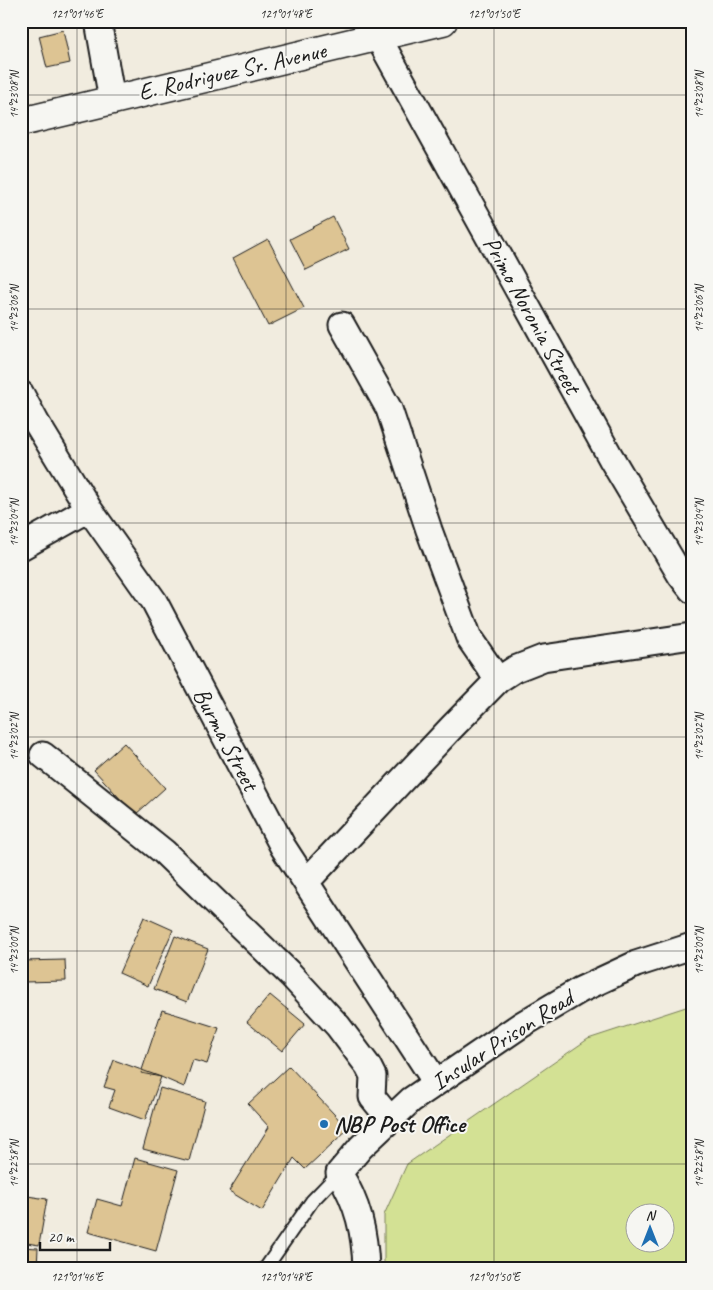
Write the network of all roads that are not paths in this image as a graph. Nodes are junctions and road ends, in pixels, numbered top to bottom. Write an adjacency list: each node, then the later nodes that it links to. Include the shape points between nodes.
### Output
1 (98, 21): 4 (street)
2 (443, 21): 3 (street, E. Rodriguez Sr. Avenue)
3 (378, 37): 4 (street, E. Rodriguez Sr. Avenue); 10 (street, Primo Noronia Street, via 611,458)
4 (112, 100): 5 (street, E. Rodriguez Sr. Avenue)
5 (21, 122)
6 (342, 325): 12 (street, via 389,409 469,638)
7 (21, 394): 8 (street, Burma Street)
8 (89, 508): 9 (street); 14 (street, Burma Street, via 154,601 283,847)
9 (21, 547)
10 (692, 590)
11 (692, 636): 12 (street, via 543,658)
12 (498, 680): 14 (street)
13 (43, 755): 17 (street, via 164,852 291,975 338,1026 368,1066 373,1076 372,1097)
14 (306, 882): 16 (street, Burma Street)
15 (692, 946): 16 (street, Insular Prison Road, via 636,964 580,990)
16 (435, 1081): 17 (street, Insular Prison Road)
17 (390, 1119): 18 (street, Insular Prison Road)
18 (339, 1173): 19 (lane, Insular Prison Road, via 312,1201); 20 (street, via 358,1211 365,1240)
19 (265, 1269)
20 (366, 1269)

